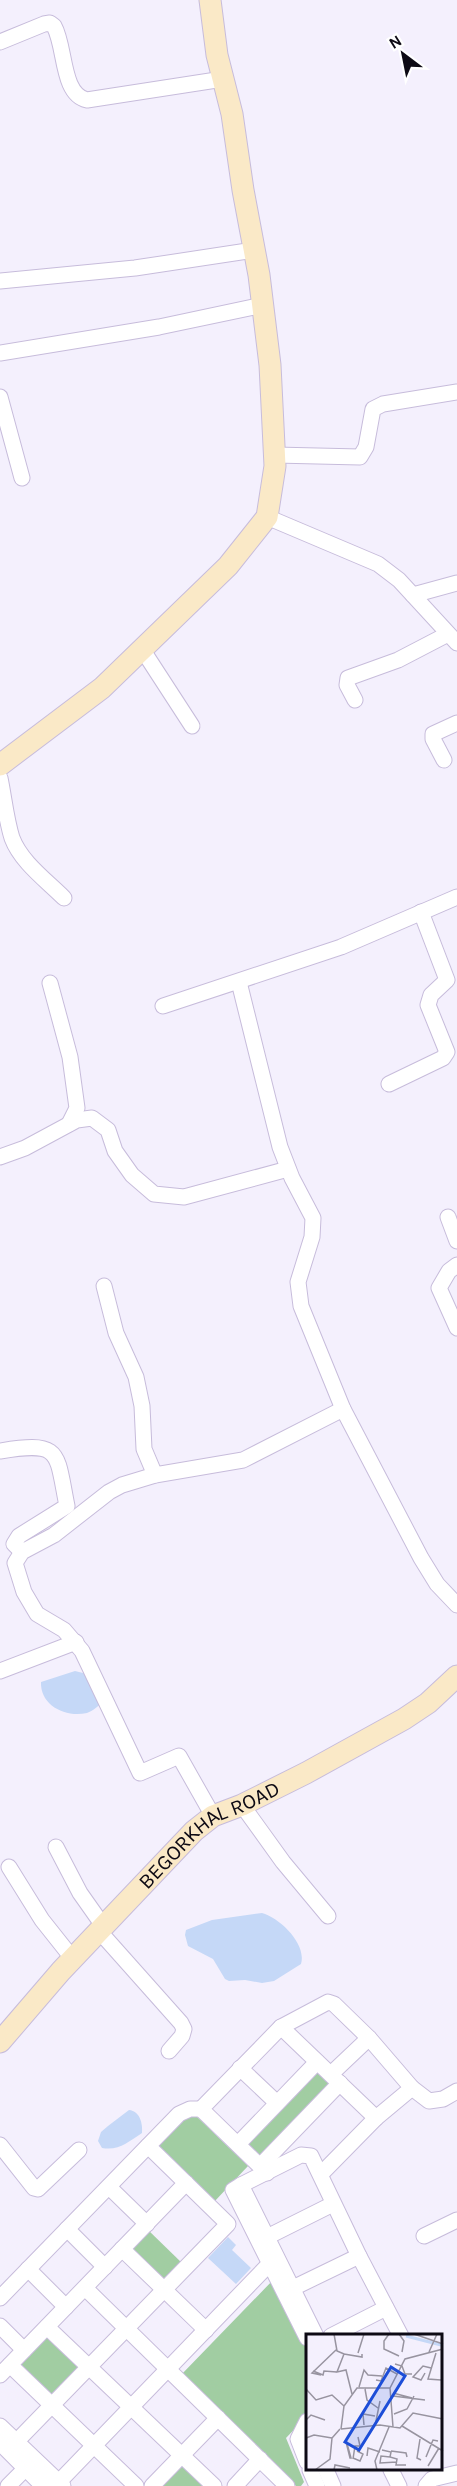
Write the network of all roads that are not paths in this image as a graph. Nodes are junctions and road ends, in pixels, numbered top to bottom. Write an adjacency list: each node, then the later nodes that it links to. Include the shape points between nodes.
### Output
1 (210, 0): 3 (street)
2 (0, 42): 3 (street, via 50,23 74,94 87,100)
3 (223, 79): 4 (street)
4 (254, 250): 5 (street, via 135,268); 6 (street)
5 (0, 281)
6 (263, 306): 7 (street); 10 (street)
7 (0, 353)
8 (457, 392): 10 (street, via 373,409 366,447 360,457)
9 (0, 397): 11 (street)
10 (275, 455): 12 (street)
11 (22, 478)
12 (267, 517): 14 (street, via 378,564); 16 (street, via 228,566)
13 (457, 583): 14 (street)
14 (413, 595): 15 (street)
15 (453, 638): 17 (street, via 348,678 347,685)
16 (142, 649): 19 (street); 21 (street, via 102,688)
17 (355, 700)
18 (457, 723): 20 (street, via 433,734)
19 (192, 726)
20 (444, 760)
21 (0, 765)
22 (0, 778): 24 (street, via 10,832 18,850)
23 (457, 897): 25 (street)
24 (64, 898)
25 (421, 912): 26 (street, via 341,947); 29 (street, via 447,980 431,995 428,1005 447,1052 443,1058)
26 (239, 982): 28 (street); 32 (street)
27 (50, 983): 30 (street, via 70,1058 76,1108)
28 (163, 1006)
29 (388, 1084)
30 (69, 1124): 31 (street); 32 (street, via 92,1118 108,1130 115,1150 132,1175 154,1194 184,1197)
31 (0, 1157)
32 (288, 1169): 38 (street, via 314,1226 297,1292)
33 (448, 1217): 34 (street)
34 (457, 1240)
35 (457, 1265): 37 (street, via 448,1271 439,1288)
36 (104, 1286): 40 (street, via 116,1333 136,1377 144,1449)
37 (457, 1328)
38 (343, 1409): 40 (street, via 243,1460); 42 (street, via 421,1558 437,1584)
39 (0, 1451): 41 (street, via 26,1446 46,1448 56,1456 61,1475 67,1506 19,1536 15,1544)
40 (155, 1475): 41 (street, via 109,1492 54,1535)
41 (22, 1552): 43 (street, via 16,1569 31,1605 37,1614)
42 (457, 1605)
43 (76, 1642): 44 (street); 47 (street, via 140,1773 179,1756)
44 (0, 1671)
45 (457, 1677): 46 (street, BEGORKHAL ROAD, via 404,1719)
46 (242, 1805): 47 (street, BEGORKHAL ROAD); 50 (street)
47 (213, 1816): 51 (street, BEGORKHAL ROAD, via 168,1857)
48 (56, 1847): 51 (street)
49 (9, 1867): 52 (street, via 42,1920)
50 (328, 1916)
51 (102, 1930): 52 (street, BEGORKHAL ROAD); 56 (street, via 181,2023 182,2036)
52 (73, 1959): 55 (street, BEGORKHAL ROAD)
53 (280, 2027): 54 (street, via 328,2002); 57 (street); 58 (street)
54 (369, 2038): 59 (street); 60 (street)
55 (0, 2042)
56 (169, 2050)
57 (317, 2062): 59 (street); 62 (street)
58 (240, 2068): 62 (street); 63 (street)
59 (335, 2079): 64 (street); 69 (street)
60 (412, 2088): 61 (street, via 429,2100 443,2099); 64 (street)
61 (457, 2091)
62 (277, 2103): 65 (street)
63 (201, 2109): 65 (street); 67 (street, via 179,2114)
64 (376, 2118): 70 (street)
65 (237, 2144): 69 (street)
66 (0, 2145): 68 (street, via 38,2189)
67 (148, 2146): 71 (street); 72 (street)
68 (79, 2150)
69 (263, 2169): 70 (street, via 307,2154); 73 (street)
70 (321, 2174): 74 (street)
71 (186, 2183): 75 (street); 77 (street)
72 (108, 2187): 77 (street); 78 (street)
73 (237, 2188): 75 (street); 80 (street); 83 (street)
74 (333, 2204): 80 (street); 82 (street)
75 (214, 2210): 88 (street, via 228,2224)
76 (457, 2220): 79 (street)
77 (147, 2224): 81 (street)
78 (67, 2229): 84 (street); 85 (street)
79 (424, 2236)
80 (267, 2237): 83 (street)
81 (122, 2249): 84 (street); 88 (street)
82 (359, 2256): 87 (street); 91 (street)
83 (275, 2264): 87 (street); 95 (street); 99 (street); 103 (street)
84 (105, 2267): 86 (street)
85 (28, 2269): 89 (street); 90 (street)
86 (85, 2288): 90 (street); 94 (street)
87 (292, 2288): 96 (street)
88 (164, 2290): 94 (street); 95 (street)
89 (0, 2298)
90 (66, 2307): 93 (street)
91 (386, 2308): 97 (street); 98 (street)
92 (0, 2326): 100 (street)
93 (47, 2327): 100 (street); 101 (street)
94 (127, 2328): 101 (street); 103 (street)
95 (206, 2330): 103 (street)
96 (315, 2334)
97 (335, 2334)
98 (400, 2334)
99 (306, 2336)
100 (24, 2350): 102 (street)
101 (89, 2367): 104 (street); 105 (street)
102 (5, 2370): 104 (street)
103 (172, 2372): 105 (street); 106 (street)
104 (51, 2405): 109 (street); 111 (street)
105 (135, 2411): 111 (street); 112 (street)
106 (218, 2418): 112 (street); 113 (street)
107 (306, 2423): 114 (street, via 298,2439)
108 (0, 2427): 109 (street)
109 (17, 2441): 115 (street)
110 (0, 2443): 115 (street)
111 (97, 2449): 119 (street); 123 (street)
112 (181, 2455): 124 (street); 125 (street)
113 (260, 2459): 126 (street); 127 (street)
114 (306, 2459)
115 (33, 2467): 119 (street); 120 (street); 121 (street); 122 (street)
116 (327, 2471): 128 (street)
117 (392, 2471): 129 (street)
118 (457, 2473): 130 (street, via 432,2479)
119 (62, 2485)
120 (8, 2486)
121 (19, 2486)
122 (43, 2486)
123 (136, 2486)
124 (152, 2486)
125 (214, 2486)
126 (235, 2486)
127 (287, 2486)
128 (333, 2486)
129 (399, 2486)
130 (426, 2486)

